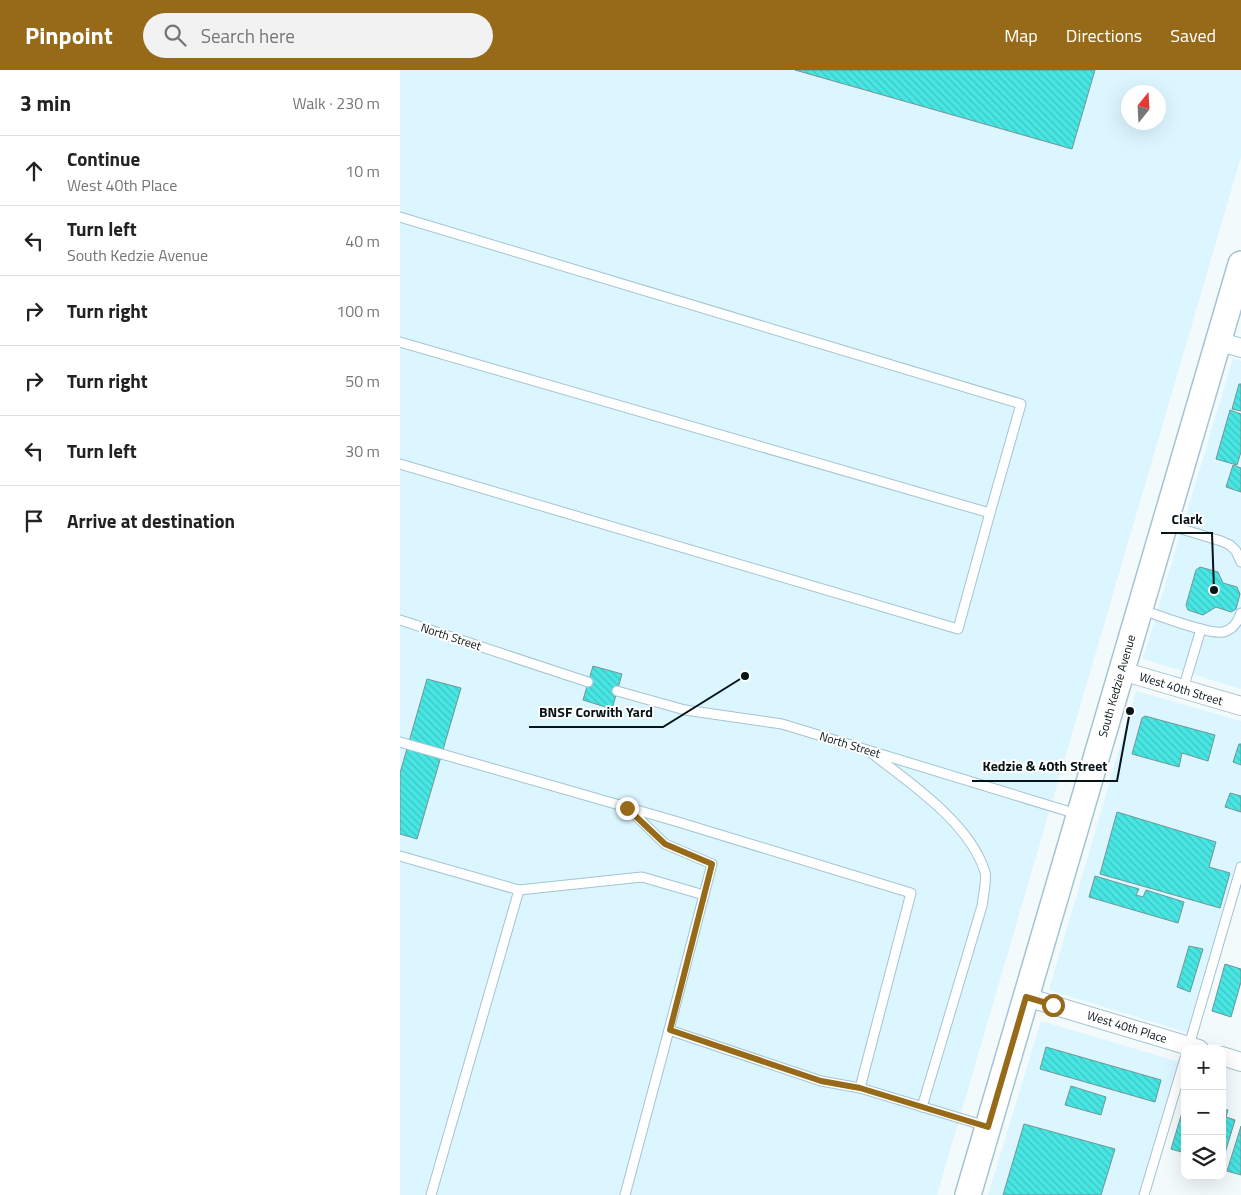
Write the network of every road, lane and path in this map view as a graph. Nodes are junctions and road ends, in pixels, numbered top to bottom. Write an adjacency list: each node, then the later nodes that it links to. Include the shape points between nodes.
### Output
1 (400, 217): 6 (lane, via 1021,404)
2 (1241, 264): 4 (main road, South Kedzie Avenue)
3 (400, 342): 6 (lane)
4 (1230, 345): 7 (main road, South Kedzie Avenue)
5 (400, 464): 6 (lane, via 958,629)
6 (990, 513)
7 (1165, 524): 8 (lane, via 1221,540 1236,551); 9 (main road, South Kedzie Avenue)
8 (1241, 562)
9 (1140, 609): 12 (lane); 13 (main road, South Kedzie Avenue)
10 (1241, 613): 12 (lane, via 1238,622 1223,632)
11 (400, 620): 14 (lane, North Street)
12 (1201, 629): 15 (lane)
13 (1122, 671): 15 (street, West 40th Street); 21 (main road, South Kedzie Avenue)
14 (588, 682)
15 (1183, 689): 17 (street, West 40th Street)
16 (617, 691): 19 (lane, North Street, via 685,710 782,724)
17 (1241, 706)
18 (400, 742): 20 (lane)
19 (866, 749): 21 (lane, North Street); 35 (lane, via 959,827 976,851 986,874 982,906)
20 (627, 808): 26 (lane, via 665,844 712,864); 34 (lane, via 911,893)
21 (1080, 814): 27 (main road, South Kedzie Avenue)
22 (400, 856): 25 (lane)
23 (1241, 867): 24 (lane)
24 (1238, 886): 29 (lane)
25 (519, 890): 26 (lane, via 642,877); 37 (lane)
26 (704, 895): 28 (lane)
27 (1026, 997): 30 (street, West 40th Place); 36 (main road, South Kedzie Avenue)
28 (670, 1030): 34 (lane, via 821,1081); 38 (lane)
29 (1191, 1045)
30 (1181, 1047)
31 (1226, 1057): 32 (street)
32 (1241, 1062)
33 (1181, 1078): 40 (lane)
34 (860, 1088): 35 (lane)
35 (922, 1107): 36 (lane)
36 (988, 1127): 39 (main road, South Kedzie Avenue)
37 (432, 1195)
38 (624, 1195)
39 (968, 1195)
40 (1144, 1195)

